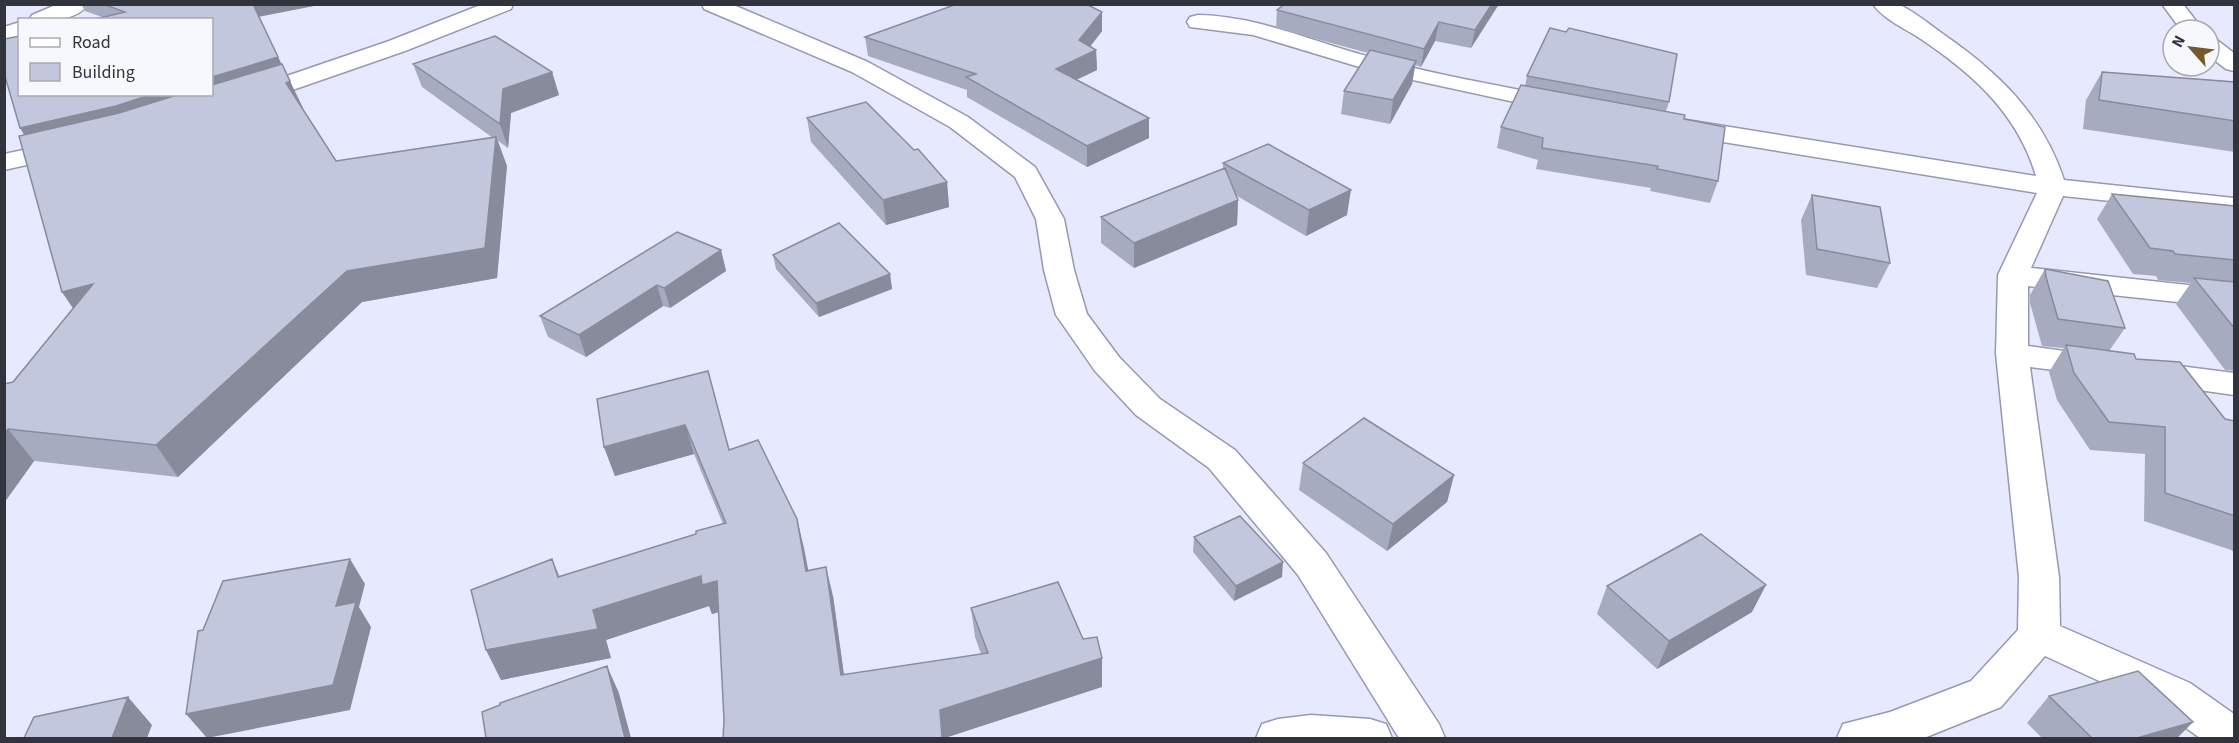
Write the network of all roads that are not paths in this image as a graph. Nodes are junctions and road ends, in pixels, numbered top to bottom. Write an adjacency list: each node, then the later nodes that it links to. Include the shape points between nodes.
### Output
1 (78, 4): 6 (street)
2 (504, 4): 13 (street, via 386,50)
3 (712, 4): 27 (street, via 860,68 959,122 1026,173 1050,219 1072,315 1107,364 1148,406 1222,459 1312,564)
4 (1883, 4): 18 (street, via 1983,74 2013,106 2041,151)
5 (2172, 4): 7 (street)
6 (45, 18)
7 (2183, 18)
8 (1198, 22): 14 (street, via 1242,27 1442,82)
9 (18, 29): 10 (street)
10 (4, 36)
11 (2221, 54): 12 (street)
12 (2235, 64)
13 (230, 103)
14 (1580, 109)
15 (1657, 123): 18 (street)
16 (88, 144): 17 (street)
17 (4, 162)
18 (2053, 187): 19 (street); 20 (street)
19 (2235, 206)
20 (2013, 275): 21 (street); 22 (street)
21 (2235, 299)
22 (2012, 354): 23 (street); 24 (street, via 2039,577)
23 (2235, 384)
24 (2039, 635): 28 (street, via 1986,694 1893,731); 29 (street, via 2175,696)
25 (1278, 738): 26 (street, via 1311,734)
26 (1370, 738)
27 (1423, 738)
28 (1859, 738)
29 (2234, 738)

